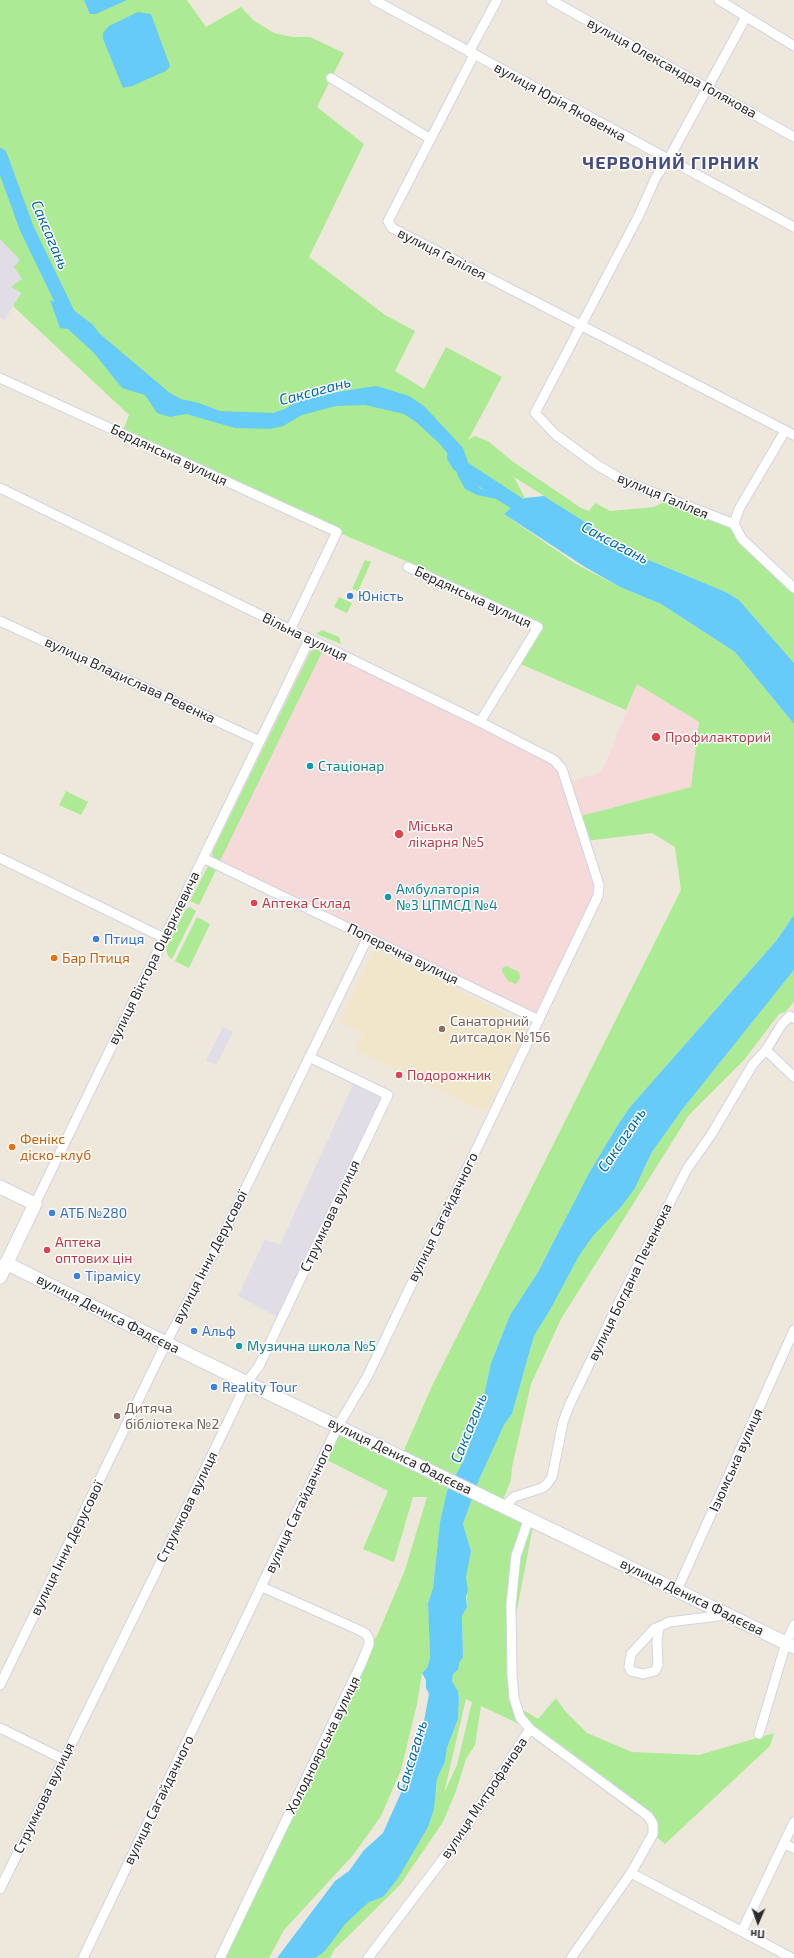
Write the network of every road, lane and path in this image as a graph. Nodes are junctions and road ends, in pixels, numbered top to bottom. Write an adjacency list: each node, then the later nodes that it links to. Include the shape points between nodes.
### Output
1 (374, 0): 7 (street, вулиця Юрія Яковенка)
2 (497, 0): 7 (street)
3 (551, 0): 9 (street, вулиця Олександра Голякова)
4 (719, 0): 5 (street)
5 (746, 17): 6 (street); 9 (street, вулиця Галілея)
6 (793, 43)
7 (472, 53): 11 (street); 12 (street, вулиця Юрія Яковенка)
8 (331, 78): 11 (street)
9 (708, 88): 10 (street, вулиця Олександра Голякова); 12 (street, вулиця Галілея)
10 (794, 137)
11 (429, 138): 14 (street, вулиця Галілея, via 388,221 392,228)
12 (668, 160): 13 (street, вулиця Юрія Яковенка); 14 (street, вулиця Галілея, via 656,177 639,215)
13 (794, 228)
14 (581, 325): 16 (street, вулиця Галілея); 19 (street, вулиця Галілея, via 535,413 556,435 597,465 626,482)
15 (0, 378): 23 (street, Бердянська вулиця, via 337,532)
16 (785, 431): 17 (street, вулиця Галілея); 19 (street, via 739,509)
17 (794, 435)
18 (0, 488): 23 (street, Вільна вулиця)
19 (734, 524): 21 (street, via 742,538)
20 (408, 567): 25 (street, Бердянська вулиця, via 538,627)
21 (794, 588)
22 (0, 621): 26 (street, вулиця Владислава Ревенка)
23 (290, 630): 24 (street, Вільна вулиця)
24 (309, 640): 25 (street, Вільна вулиця); 26 (street, вулиця Віктора Оцерклевича)
25 (480, 722): 27 (street, Вільна вулиця, via 559,764)
26 (260, 741): 29 (street, вулиця Віктора Оцерклевича)
27 (577, 817): 33 (street, вулиця Сагайдачного, via 599,885 598,896)
28 (0, 858): 31 (street)
29 (203, 858): 30 (street, Поперечна вулиця); 31 (street, вулиця Віктора Оцерклевича)
30 (368, 937): 33 (street, Поперечна вулиця); 35 (street, вулиця Інни Дерусової)
31 (164, 938): 38 (street, вулиця Віктора Оцерклевича)
32 (794, 1018): 34 (street, вулиця Богдана Печенюка, via 790,1016 782,1024)
33 (538, 1020): 44 (street, вулиця Сагайдачного, via 367,1377)
34 (766, 1050): 36 (street); 45 (street, вулиця Богдана Печенюка, via 753,1064 711,1135 687,1168 667,1206 569,1406 550,1480 542,1488 514,1497)
35 (309, 1057): 42 (street, вулиця Інни Дерусової, via 219,1243); 43 (street, Струмкова вулиця, via 388,1095 259,1366)
36 (794, 1077)
37 (0, 1187): 38 (street)
38 (35, 1204): 39 (street, вулиця Віктора Оцерклевича)
39 (6, 1264): 40 (street, вулиця Віктора Оцерклевича); 42 (street, вулиця Дениса Фадєєва)
40 (0, 1277)
41 (794, 1330): 48 (street, Ізюмська вулиця)
42 (166, 1343): 43 (street, вулиця Дениса Фадєєва); 53 (street, вулиця Інни Дерусової)
43 (247, 1382): 44 (street, вулиця Дениса Фадєєва); 57 (street, Струмкова вулиця)
44 (338, 1426): 45 (street, вулиця Дениса Фадєєва); 47 (street, вулиця Сагайдачного)
45 (503, 1506): 46 (street, вулиця Дениса Фадєєва)
46 (529, 1518): 48 (street, вулиця Дениса Фадєєва); 55 (street, via 516,1556 511,1605 514,1698 520,1717)
47 (262, 1587): 64 (street, вулиця Сагайдачного); 65 (street, Холодноярська вулиця, via 359,1630 366,1634 369,1644)
48 (678, 1590): 49 (street, вулиця Дениса Фадєєва)
49 (730, 1615): 51 (street, via 669,1622); 52 (street, вулиця Дениса Фадєєва)
50 (794, 1625): 52 (street)
51 (659, 1626): 51 (street, via 641,1641 631,1654 631,1671 642,1674 655,1671 658,1665)
52 (790, 1645): 56 (street)
53 (0, 1685)
54 (0, 1728): 57 (street)
55 (530, 1729): 61 (street, вулиця Митрофанова, via 648,1816 653,1824 653,1834); 66 (street, вулиця Митрофанова, via 458,1838)
56 (759, 1734)
57 (63, 1758): 62 (street, Струмкова вулиця)
58 (794, 1822): 59 (street)
59 (784, 1844): 60 (street); 63 (street)
60 (794, 1848)
61 (631, 1872): 63 (street); 67 (street)
62 (0, 1889)
63 (742, 1931): 68 (street)
64 (83, 1958)
65 (220, 1958)
66 (368, 1958)
67 (571, 1958)
68 (792, 1958)

